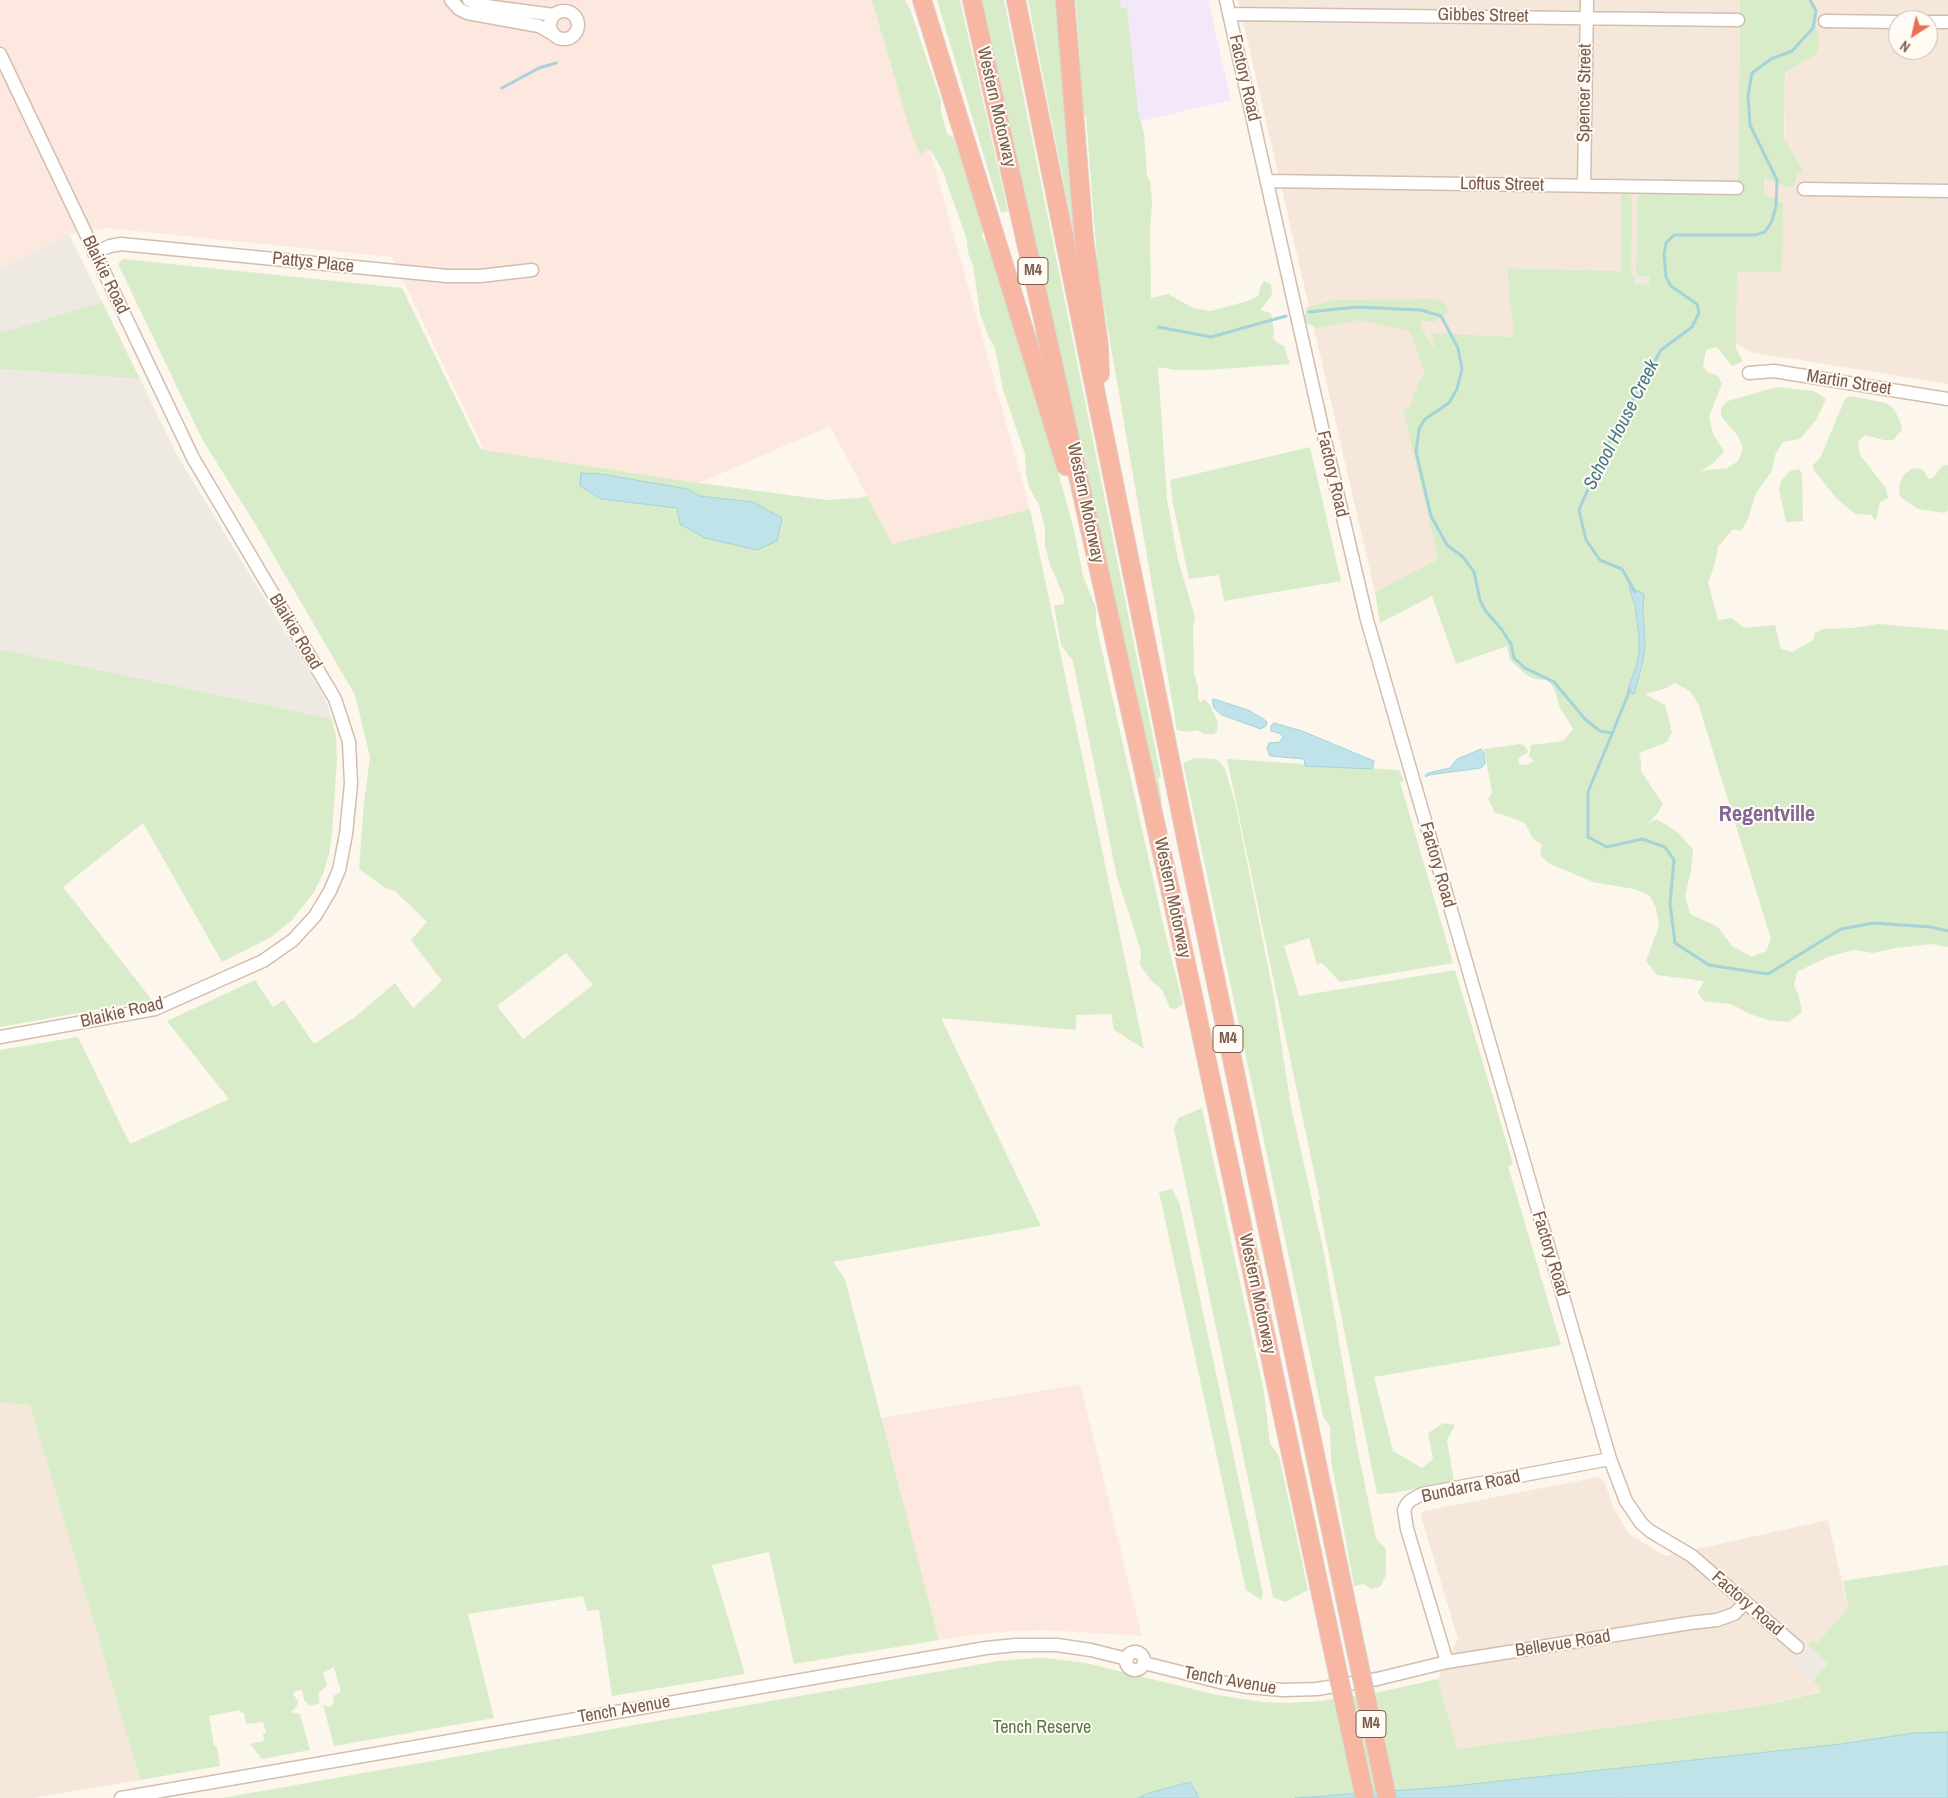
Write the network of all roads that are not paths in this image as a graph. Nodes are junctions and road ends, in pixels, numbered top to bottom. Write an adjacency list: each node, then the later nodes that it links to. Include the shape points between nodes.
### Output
1 (451, 0): 15 (street, via 467,13 539,26)
2 (469, 0): 10 (street, via 479,5)
3 (922, 0): 27 (highway, via 1068,472)
4 (972, 0): 27 (highway, Western Motorway / M4)
5 (1016, 0): 26 (highway, Western Motorway / M4)
6 (1065, 0): 26 (highway, M4, via 1084,239 1099,346)
7 (1226, 0): 9 (street, Factory Road)
8 (1587, 0): 11 (street, Spencer Street)
9 (1229, 14): 11 (street, Gibbes Street); 17 (street, Factory Road)
10 (554, 15): 15 (street, via 550,26); 15 (street, via 562,10 571,12 578,24 576,33 568,38)
11 (1586, 17): 12 (street, Gibbes Street); 18 (street, Spencer Street)
12 (1738, 20)
13 (1824, 22): 14 (street)
14 (1888, 22)
15 (553, 34)
16 (0, 54): 22 (street, Blaikie Road)
17 (1267, 181): 18 (street, Loftus Street); 29 (street, Factory Road, via 1367,620)
18 (1584, 186): 19 (street, Loftus Street)
19 (1737, 188)
20 (1804, 190): 21 (street)
21 (1948, 191)
22 (94, 253): 23 (street, Pattys Place, via 122,244 447,276); 28 (street, Blaikie Road, via 193,458 335,698 349,742 346,834 339,870 315,916 293,940 263,961 155,1009)
23 (532, 270)
24 (1749, 373): 25 (street, Martin Street, via 1774,371)
25 (1948, 399)
26 (1102, 427): 36 (highway, Western Motorway / M4, bridge)
27 (1093, 541): 35 (highway, Western Motorway / M4, bridge)
28 (0, 1037)
29 (1610, 1459): 30 (street, Factory Road, via 1626,1501 1640,1523 1692,1556); 32 (street, Bundarra Road, via 1422,1494 1407,1504 1404,1510 1406,1524)
30 (1745, 1603): 31 (street, Factory Road); 32 (street, Bellevue Road, via 1734,1614 1717,1620)
31 (1797, 1647)
32 (1447, 1662): 33 (street, Bellevue Road)
33 (1377, 1679): 34 (street, Tench Avenue, via 1316,1689 1264,1690 1144,1663 1133,1670 1127,1659 1091,1650 1057,1645 1016,1645)
34 (121, 1798)
35 (1364, 1798)
36 (1387, 1798)

